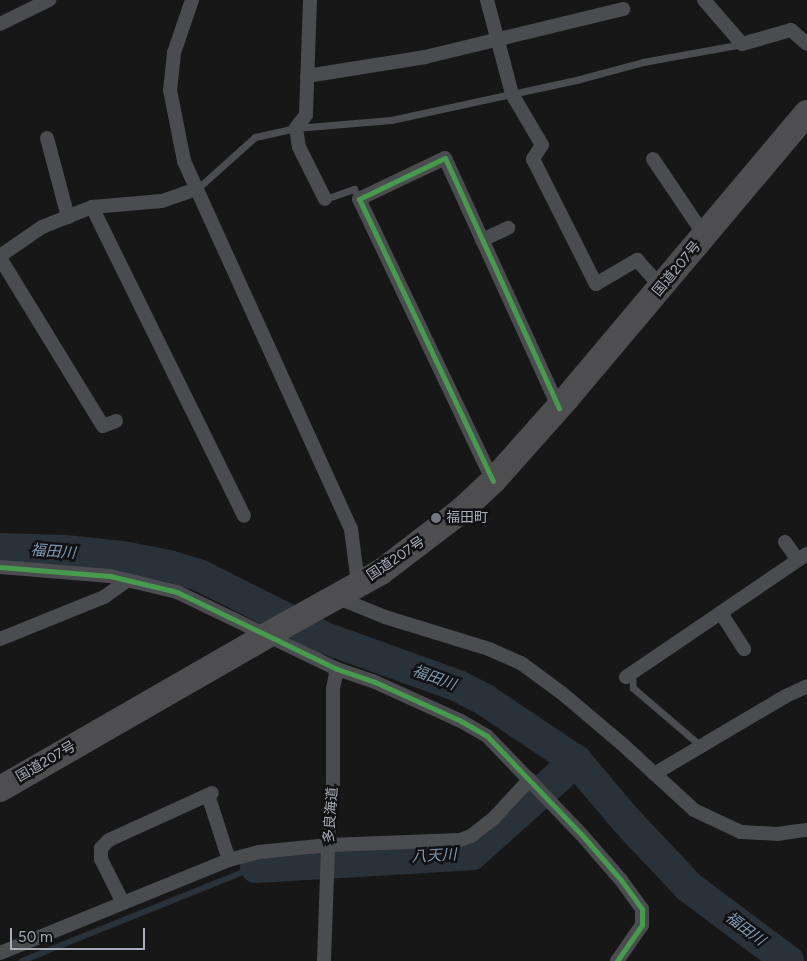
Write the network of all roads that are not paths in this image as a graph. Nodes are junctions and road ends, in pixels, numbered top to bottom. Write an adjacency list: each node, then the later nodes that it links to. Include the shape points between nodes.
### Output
1 (48, 0): 7 (street)
2 (192, 0): 17 (street, via 174,53 170,90 184,161)
3 (310, 0): 11 (street)
4 (487, 0): 8 (street)
5 (704, 0): 9 (street)
6 (623, 9): 8 (street)
7 (0, 24)
8 (498, 39): 11 (street, via 425,57); 12 (street)
9 (742, 44): 10 (street, via 791,30); 12 (lane, via 644,62)
10 (807, 44)
11 (307, 76): 14 (street, via 306,115)
12 (512, 94): 14 (lane, via 391,120); 26 (street, via 542,145 533,160 596,284 637,260)
13 (807, 113): 23 (highway, 国道207号)
14 (296, 128): 17 (lane, via 255,137); 19 (street, via 299,147)
15 (48, 138): 21 (street)
16 (652, 160): 23 (street)
17 (197, 189): 20 (street, via 162,201); 35 (street, via 351,529)
18 (359, 198): 19 (lane, via 354,189); 24 (street, via 445,158); 29 (street)
19 (324, 199)
20 (92, 207): 21 (street); 30 (street)
21 (68, 217): 25 (street, via 42,228)
22 (508, 228): 24 (street)
23 (705, 236): 26 (highway, 国道207号)
24 (482, 240): 27 (street)
25 (0, 257): 28 (street, via 103,426)
26 (662, 288): 27 (highway, 国道207号)
27 (558, 408): 29 (highway, 国道207号)
28 (116, 422)
29 (493, 481): 35 (highway, 国道207号, via 440,529 381,572)
30 (244, 516)
31 (785, 542): 32 (street)
32 (803, 557): 37 (street)
33 (0, 567): 34 (street)
34 (128, 580): 38 (street, via 178,592); 39 (street, via 104,597)
35 (358, 584): 36 (highway, 国道207号)
36 (331, 599): 38 (highway, 国道207号); 45 (street, via 489,649 521,663 563,694)
37 (720, 613): 40 (street); 42 (street)
38 (274, 632): 41 (street); 47 (highway, 国道207号)
39 (0, 639)
40 (744, 649)
41 (337, 669): 46 (street, via 375,682 461,721 486,736); 49 (street, 多良海道, via 333,689)
42 (629, 676): 44 (lane, via 633,688)
43 (807, 686): 44 (street)
44 (701, 746): 45 (street)
45 (654, 774): 48 (street, via 694,810 741,832 777,834)
46 (530, 779): 49 (street, via 493,819 471,836 460,840); 54 (street, via 621,880 642,909 642,926)
47 (0, 789)
48 (807, 830)
49 (329, 845): 50 (street, via 259,852); 53 (street, 多良海道)
50 (229, 860): 51 (street); 51 (street, via 210,794 109,840 101,848 101,859)
51 (123, 903): 52 (street)
52 (0, 953)
53 (324, 961)
54 (617, 961)

